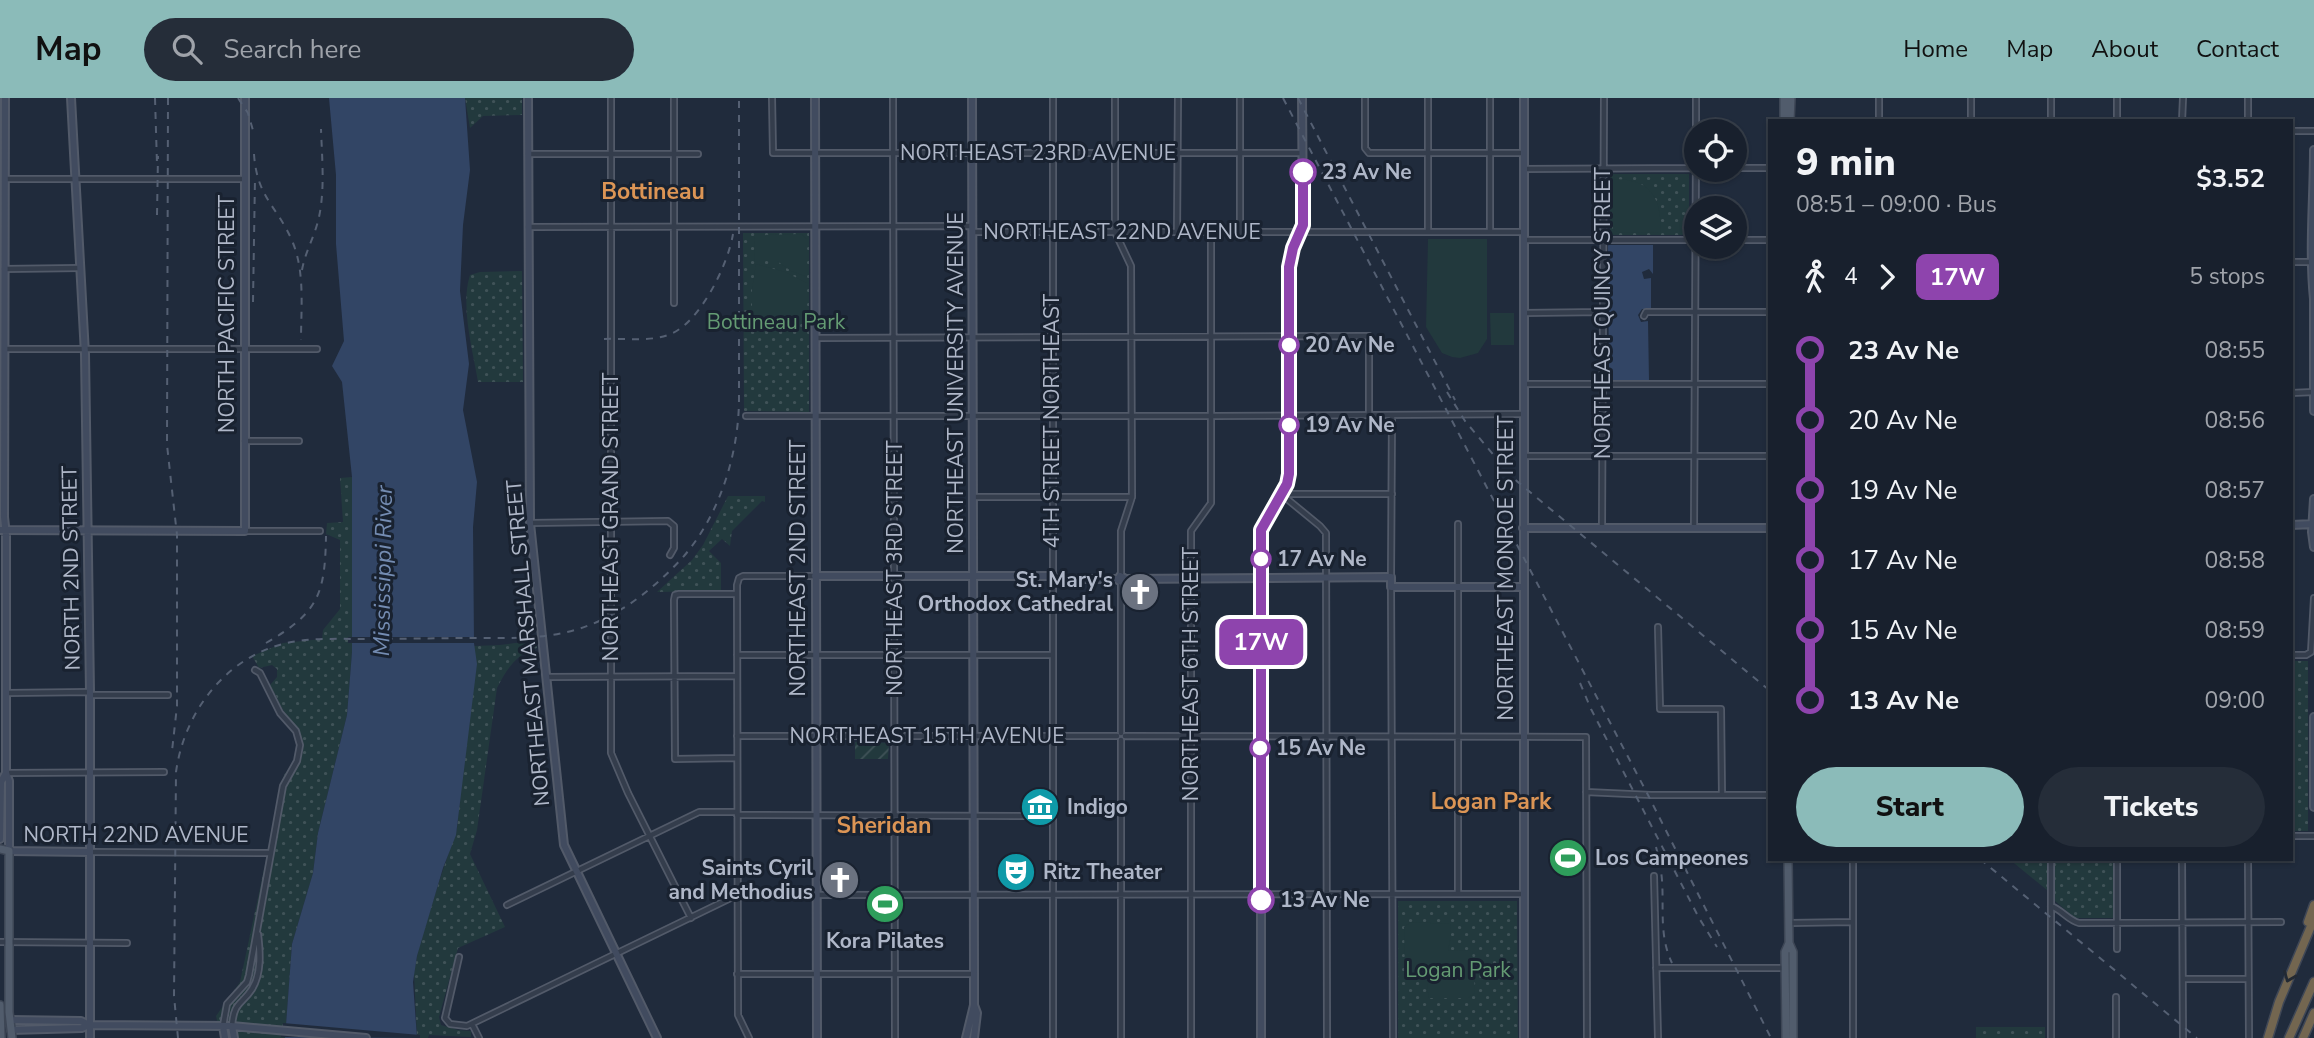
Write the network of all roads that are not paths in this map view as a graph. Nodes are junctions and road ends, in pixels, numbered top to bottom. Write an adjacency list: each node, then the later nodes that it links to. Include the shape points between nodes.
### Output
1 (5, 98): 62 (street)
2 (71, 98): 63 (street, NORTH 2ND STREET)
3 (245, 98): 64 (street, NORTH PACIFIC STREET)
4 (528, 98): 55 (street, NORTHEAST MARSHALL STREET)
5 (611, 98): 45 (street, NORTHEAST GRAND STREET)
6 (674, 98): 46 (street)
7 (772, 98): 47 (street, NORTHEAST 23RD AVENUE, via 773,153)
8 (815, 98): 47 (street, NORTHEAST 2ND STREET)
9 (893, 98): 42 (street, NORTHEAST 3RD STREET)
10 (972, 98): 43 (street, NORTHEAST UNIVERSITY AVENUE)
11 (1052, 98): 48 (street, 4TH STREET NORTHEAST)
12 (1115, 98): 49 (street)
13 (1178, 98): 50 (street)
14 (1240, 98): 51 (street)
15 (1302, 98): 52 (street)
16 (1365, 98): 53 (street, via 1367,152)
17 (1428, 98): 53 (street)
18 (1490, 98): 44 (street)
19 (1524, 98): 54 (street, NORTHEAST MONROE STREET)
20 (1604, 98): 61 (street, NORTHEAST QUINCY STREET)
21 (1696, 98): 30 (street)
22 (1784, 98): 31 (main road)
23 (1791, 98): 32 (main road)
24 (1879, 98): 33 (street)
25 (1971, 98): 34 (street)
26 (2051, 98): 35 (street)
27 (2117, 98): 36 (street)
28 (2183, 98): 37 (street)
29 (2248, 98): 38 (street)
30 (1696, 119)
31 (1784, 119)
32 (1790, 119)
33 (1879, 119)
34 (1971, 119)
35 (2051, 119)
36 (2117, 119)
37 (2182, 119)
38 (2248, 119)
39 (2293, 131): 40 (street)
40 (2314, 131)
41 (2314, 150): 72 (street)
42 (894, 152): 43 (street, NORTHEAST 23RD AVENUE); 47 (street, NORTHEAST 23RD AVENUE); 67 (street, NORTHEAST 3RD STREET)
43 (972, 152): 48 (street, NORTHEAST 23RD AVENUE); 70 (street, NORTHEAST UNIVERSITY AVENUE)
44 (1490, 152): 53 (street); 54 (street); 79 (street)
45 (611, 153): 46 (street); 55 (street); 69 (street, NORTHEAST GRAND STREET)
46 (673, 153): 56 (street); 65 (street)
47 (814, 153): 66 (street, NORTHEAST 2ND STREET)
48 (1052, 153): 49 (street, NORTHEAST 23RD AVENUE); 71 (street, 4TH STREET NORTHEAST)
49 (1115, 153): 50 (street, NORTHEAST 23RD AVENUE); 73 (street)
50 (1178, 153): 51 (street, NORTHEAST 23RD AVENUE); 74 (street)
51 (1240, 153): 52 (street, NORTHEAST 23RD AVENUE); 76 (street)
52 (1302, 153): 77 (street)
53 (1428, 153): 78 (street)
54 (1524, 153): 60 (street, NORTHEAST MONROE STREET)
55 (528, 154): 68 (street, NORTHEAST MARSHALL STREET)
56 (698, 154)
57 (1684, 168): 61 (street)
58 (1747, 168): 59 (street)
59 (1768, 168)
60 (1524, 169): 61 (street); 80 (street, NORTHEAST MONROE STREET)
61 (1604, 169): 82 (street, NORTHEAST QUINCY STREET)
62 (4, 179): 63 (street); 90 (street)
63 (76, 179): 64 (street); 89 (street, NORTH 2ND STREET)
64 (245, 180): 105 (street, NORTH PACIFIC STREET)
65 (674, 226): 66 (street, NORTHEAST 22ND AVENUE); 69 (street, NORTHEAST 22ND AVENUE); 92 (street)
66 (815, 226): 67 (street, NORTHEAST 22ND AVENUE); 103 (street, NORTHEAST 2ND STREET)
67 (893, 226): 70 (street, NORTHEAST 22ND AVENUE); 99 (street, NORTHEAST 3RD STREET)
68 (527, 227): 69 (street, NORTHEAST 22ND AVENUE); 140 (street, NORTHEAST MARSHALL STREET)
69 (611, 227): 139 (street, NORTHEAST GRAND STREET)
70 (973, 229): 71 (street, NORTHEAST 22ND AVENUE); 104 (street, NORTHEAST UNIVERSITY AVENUE)
71 (1052, 231): 73 (street, NORTHEAST 22ND AVENUE); 100 (street, 4TH STREET NORTHEAST)
72 (2314, 231): 88 (street)
73 (1115, 232): 74 (street, NORTHEAST 22ND AVENUE); 101 (street, via 1130,264)
74 (1177, 232): 75 (street, NORTHEAST 22ND AVENUE)
75 (1211, 232): 76 (street, NORTHEAST 22ND AVENUE); 102 (street, NORTHEAST 6TH STREET)
76 (1240, 232): 77 (street, NORTHEAST 22ND AVENUE)
77 (1300, 232): 78 (street, NORTHEAST 22ND AVENUE); 98 (street, via 1289,267)
78 (1428, 232): 79 (street, NORTHEAST 22ND AVENUE)
79 (1490, 232): 80 (street, NORTHEAST 22ND AVENUE)
80 (1523, 232): 81 (street, NORTHEAST MONROE STREET)
81 (1524, 240): 82 (street); 96 (street, NORTHEAST MONROE STREET)
82 (1603, 240): 83 (street); 93 (street, NORTHEAST QUINCY STREET)
83 (1684, 240)
84 (1747, 240): 85 (street)
85 (1768, 240)
86 (1696, 259): 94 (street)
87 (2293, 262): 88 (street)
88 (2312, 262): 91 (street)
89 (80, 268): 90 (street); 107 (street, NORTH 2ND STREET)
90 (4, 269): 106 (street)
91 (2314, 297): 113 (street)
92 (674, 303)
93 (1603, 312): 96 (street); 110 (street, NORTHEAST QUINCY STREET)
94 (1695, 312): 95 (street); 97 (street, via 1646,312); 112 (street)
95 (1768, 312)
96 (1524, 313): 109 (street, NORTHEAST MONROE STREET)
97 (1644, 316)
98 (1289, 336): 102 (street); 117 (street, via 1369,336); 124 (street)
99 (894, 337): 103 (street); 104 (street); 126 (street, NORTHEAST 3RD STREET)
100 (1052, 337): 101 (street); 104 (street); 121 (street, 4TH STREET NORTHEAST)
101 (1131, 337): 102 (street); 122 (street)
102 (1211, 337): 123 (street, NORTHEAST 6TH STREET)
103 (816, 338): 125 (street, NORTHEAST 2ND STREET)
104 (973, 338): 120 (street, NORTHEAST UNIVERSITY AVENUE)
105 (244, 348): 107 (street); 108 (street); 128 (street, NORTH PACIFIC STREET)
106 (4, 349): 107 (street); 148 (street)
107 (85, 349): 149 (street, NORTH 2ND STREET)
108 (317, 349)
109 (1524, 384): 110 (street); 116 (street, NORTHEAST MONROE STREET)
110 (1602, 384): 112 (street); 132 (street, NORTHEAST QUINCY STREET)
111 (1768, 384): 112 (street)
112 (1694, 385): 130 (street)
113 (2314, 392): 114 (street); 115 (street)
114 (2293, 393)
115 (2314, 411)
116 (1524, 414): 118 (street); 129 (street, NORTHEAST MONROE STREET)
117 (1369, 415): 118 (street); 124 (street)
118 (1392, 415): 134 (street)
119 (746, 416): 125 (street)
120 (973, 416): 121 (street); 126 (street); 135 (street, NORTHEAST UNIVERSITY AVENUE)
121 (1052, 416): 122 (street); 137 (street, 4TH STREET NORTHEAST)
122 (1132, 416): 123 (street); 136 (street)
123 (1211, 416): 124 (street); 160 (street, NORTHEAST 6TH STREET, via 1210,503 1191,531)
124 (1290, 416): 133 (street, via 1289,474)
125 (816, 417): 126 (street); 155 (street, NORTHEAST 2ND STREET)
126 (894, 417): 156 (street, NORTHEAST 3RD STREET)
127 (299, 440): 128 (street)
128 (244, 441): 150 (street, NORTH PACIFIC STREET)
129 (1524, 456): 132 (street); 144 (street, NORTHEAST MONROE STREET)
130 (1694, 456): 131 (street); 132 (street); 146 (street)
131 (1768, 456)
132 (1603, 457): 145 (street, NORTHEAST QUINCY STREET)
133 (1281, 494): 134 (street); 161 (street, via 1261,530); 162 (street, via 1324,529)
134 (1392, 494): 158 (street)
135 (974, 497): 137 (street); 154 (street, NORTHEAST UNIVERSITY AVENUE)
136 (1132, 497): 137 (street); 159 (street, via 1121,531)
137 (1052, 498): 157 (street, 4TH STREET NORTHEAST)
138 (2314, 499): 142 (street)
139 (612, 522): 140 (street); 153 (street, via 671,523 674,548); 178 (street, NORTHEAST GRAND STREET)
140 (530, 523): 177 (street, NORTHEAST MARSHALL STREET)
141 (1458, 524): 164 (street)
142 (2314, 524): 143 (street); 152 (street)
143 (2293, 525)
144 (1523, 528): 145 (street); 165 (street, NORTHEAST MONROE STREET)
145 (1602, 528): 146 (street)
146 (1694, 528): 147 (street)
147 (1768, 528)
148 (3, 530): 149 (street); 180 (street)
149 (88, 530): 150 (street); 181 (street, NORTH 2ND STREET)
150 (245, 531): 151 (street)
151 (320, 531)
152 (2314, 547)
153 (670, 555)
154 (973, 575): 156 (street); 157 (street); 172 (street, NORTHEAST UNIVERSITY AVENUE)
155 (815, 576): 156 (street); 166 (street, via 743,576); 170 (street, NORTHEAST 2ND STREET)
156 (894, 576): 171 (street, NORTHEAST 3RD STREET)
157 (1052, 577): 159 (street); 173 (street, 4TH STREET NORTHEAST)
158 (1391, 577): 162 (street); 163 (street)
159 (1121, 579): 160 (street); 187 (street)
160 (1191, 579): 161 (street); 188 (street, NORTHEAST 6TH STREET)
161 (1261, 579): 162 (street); 189 (street)
162 (1327, 579): 190 (street)
163 (1391, 587): 164 (street); 191 (street)
164 (1457, 587): 165 (street); 192 (street)
165 (1523, 587): 193 (street, NORTHEAST MONROE STREET)
166 (737, 594): 169 (street); 179 (street, via 675,595)
167 (2314, 598): 174 (street, via 2312,650)
168 (1658, 627): 201 (street, via 1660,709 1721,709)
169 (737, 655): 170 (street); 176 (street)
170 (815, 655): 171 (street); 185 (street, NORTHEAST 2ND STREET)
171 (895, 655): 172 (street); 194 (street, NORTHEAST 3RD STREET)
172 (974, 655): 173 (street); 186 (street, NORTHEAST UNIVERSITY AVENUE)
173 (1053, 655): 195 (street, 4TH STREET NORTHEAST)
174 (2293, 655)
175 (255, 670): 216 (street, via 300,745 283,786)
176 (737, 676): 179 (street); 184 (street)
177 (546, 677): 178 (street); 223 (street, NORTHEAST MARSHALL STREET, via 564,845)
178 (611, 677): 179 (street); 209 (street, NORTHEAST GRAND STREET, via 612,757)
179 (674, 677): 196 (street, via 675,759)
180 (7, 693): 181 (street); 199 (street)
181 (90, 693): 182 (street); 197 (street, NORTH 2ND STREET)
182 (168, 695)
183 (2314, 716): 203 (street)
184 (737, 736): 185 (street, NORTHEAST 15TH AVENUE); 196 (street)
185 (816, 736): 194 (street, NORTHEAST 15TH AVENUE); 205 (street, NORTHEAST 2ND STREET)
186 (974, 736): 194 (street, NORTHEAST 15TH AVENUE); 195 (street, NORTHEAST 15TH AVENUE); 207 (street, NORTHEAST UNIVERSITY AVENUE)
187 (1121, 736): 188 (street, NORTHEAST 15TH AVENUE); 195 (street, NORTHEAST 15TH AVENUE); 235 (street)
188 (1191, 736): 189 (street, NORTHEAST 15TH AVENUE); 227 (street, NORTHEAST 6TH STREET)
189 (1260, 736): 190 (street, NORTHEAST 15TH AVENUE); 236 (street)
190 (1327, 736): 191 (street, NORTHEAST 15TH AVENUE); 228 (street)
191 (1392, 736): 192 (street, NORTHEAST 15TH AVENUE); 229 (street)
192 (1458, 736): 193 (street, NORTHEAST 15TH AVENUE); 230 (street)
193 (1523, 736): 200 (street, NORTHEAST 15TH AVENUE, via 1586,737); 231 (street, NORTHEAST MONROE STREET)
194 (895, 737): 206 (street, NORTHEAST 3RD STREET)
195 (1052, 737): 208 (street, 4TH STREET NORTHEAST)
196 (737, 758): 204 (street)
197 (89, 772): 198 (street); 199 (street); 215 (street, NORTH 2ND STREET)
198 (164, 772)
199 (6, 773): 212 (street); 214 (street)
200 (1586, 792): 201 (street); 297 (street)
201 (1722, 795): 202 (street)
202 (1768, 795)
203 (2314, 807)
204 (737, 814): 205 (street); 209 (street, via 699,812); 232 (street)
205 (816, 815): 206 (street); 225 (street, NORTHEAST 2ND STREET)
206 (895, 816): 207 (street); 233 (street, NORTHEAST 3RD STREET)
207 (974, 816): 208 (street); 226 (street, NORTHEAST UNIVERSITY AVENUE)
208 (1053, 816): 234 (street, 4TH STREET NORTHEAST)
209 (650, 835): 223 (street); 240 (street, NORTHEAST GRAND STREET)
210 (2293, 835): 211 (street)
211 (2314, 835)
212 (0, 839)
213 (0, 849): 214 (main road, NORTH 22ND AVENUE)
214 (9, 852): 215 (street, NORTH 22ND AVENUE); 249 (main road)
215 (90, 852): 216 (street, NORTH 22ND AVENUE); 250 (street, NORTH 2ND STREET)
216 (271, 853): 248 (street)
217 (1788, 861): 246 (main road)
218 (1853, 861): 242 (street)
219 (2051, 861): 239 (street)
220 (2117, 861): 247 (street)
221 (2182, 861): 243 (street)
222 (2248, 861): 244 (street)
223 (576, 872): 237 (street); 254 (street, NORTHEAST MARSHALL STREET)
224 (1654, 876): 257 (street)
225 (816, 894): 232 (street); 233 (street); 260 (street, NORTHEAST 2ND STREET)
226 (974, 894): 233 (street); 234 (street); 262 (street, NORTHEAST UNIVERSITY AVENUE)
227 (1191, 894): 235 (street); 236 (street); 293 (street, NORTHEAST 6TH STREET)
228 (1326, 894): 229 (street); 236 (street); 277 (street)
229 (1392, 894): 230 (street); 295 (street)
230 (1458, 894): 231 (street)
231 (1524, 894): 296 (street, NORTHEAST MONROE STREET)
232 (737, 895): 240 (street); 259 (street)
233 (895, 895): 261 (street, NORTHEAST 3RD STREET)
234 (1053, 895): 235 (street); 291 (street, 4TH STREET NORTHEAST)
235 (1121, 895): 292 (street)
236 (1261, 895): 294 (street)
237 (507, 905)
238 (2314, 905): 256 (highway)
239 (2051, 906): 247 (street, via 2076,922); 302 (street)
240 (691, 918): 254 (street)
241 (2314, 919): 256 (highway)
242 (1852, 922): 246 (street); 301 (street)
243 (2183, 922): 244 (street); 247 (street); 264 (street)
244 (2248, 922): 245 (street); 265 (street)
245 (2281, 922)
246 (1789, 923): 252 (main road)
247 (2116, 923): 253 (street)
248 (258, 928): 274 (street, via 247,982 227,1004); 275 (street, via 257,977 234,1010)
249 (4, 942): 250 (street); 271 (main road)
250 (90, 943): 251 (street); 273 (street, NORTH 2ND STREET)
251 (127, 943)
252 (1789, 943): 258 (main road); 263 (main road, via 1793,952)
253 (2118, 949)
254 (616, 955): 272 (street); 286 (street, NORTHEAST MARSHALL STREET)
255 (459, 957): 272 (street, via 444,1018 454,1025)
256 (2297, 957): 306 (highway, one-way to 306)
257 (1656, 968): 258 (street); 298 (street)
258 (1785, 968): 263 (main road)
259 (737, 974): 260 (street); 287 (street, via 738,1015)
260 (816, 974): 261 (street); 279 (street, NORTHEAST 2ND STREET)
261 (895, 974): 262 (street); 288 (street, NORTHEAST 3RD STREET)
262 (974, 974): 269 (street, NORTHEAST UNIVERSITY AVENUE)
263 (1789, 978): 299 (main road); 300 (main road)
264 (2183, 979): 265 (street); 304 (street)
265 (2248, 979): 305 (street)
266 (2314, 982): 307 (highway)
267 (2116, 997): 303 (street)
268 (0, 1005): 271 (main road)
269 (974, 1005): 289 (street, NORTHEAST UNIVERSITY AVENUE); 290 (street, NORTHEAST UNIVERSITY AVENUE)
270 (2314, 1013): 308 (highway)
271 (4, 1020): 273 (street, via 81,1021); 276 (main road)
272 (472, 1024): 285 (street)
273 (89, 1025): 274 (street); 276 (street); 281 (street, NORTH 2ND STREET)
274 (223, 1026): 275 (street); 282 (street)
275 (232, 1026): 278 (street); 283 (street)
276 (6, 1032): 280 (main road)
277 (1327, 1036)
278 (354, 1037): 284 (street)
279 (816, 1037)
280 (1, 1038)
281 (90, 1038)
282 (225, 1038)
283 (234, 1038)
284 (366, 1038)
285 (479, 1038)
286 (657, 1038)
287 (749, 1038)
288 (895, 1038)
289 (966, 1038)
290 (974, 1038)
291 (1053, 1038)
292 (1121, 1038)
293 (1191, 1038)
294 (1261, 1038)
295 (1393, 1038)
296 (1524, 1038)
297 (1587, 1038)
298 (1658, 1038)
299 (1786, 1038)
300 (1793, 1038)
301 (1853, 1038)
302 (2050, 1038)
303 (2116, 1038)
304 (2183, 1038)
305 (2249, 1038)
306 (2268, 1038)
307 (2289, 1038)
308 (2303, 1038)

